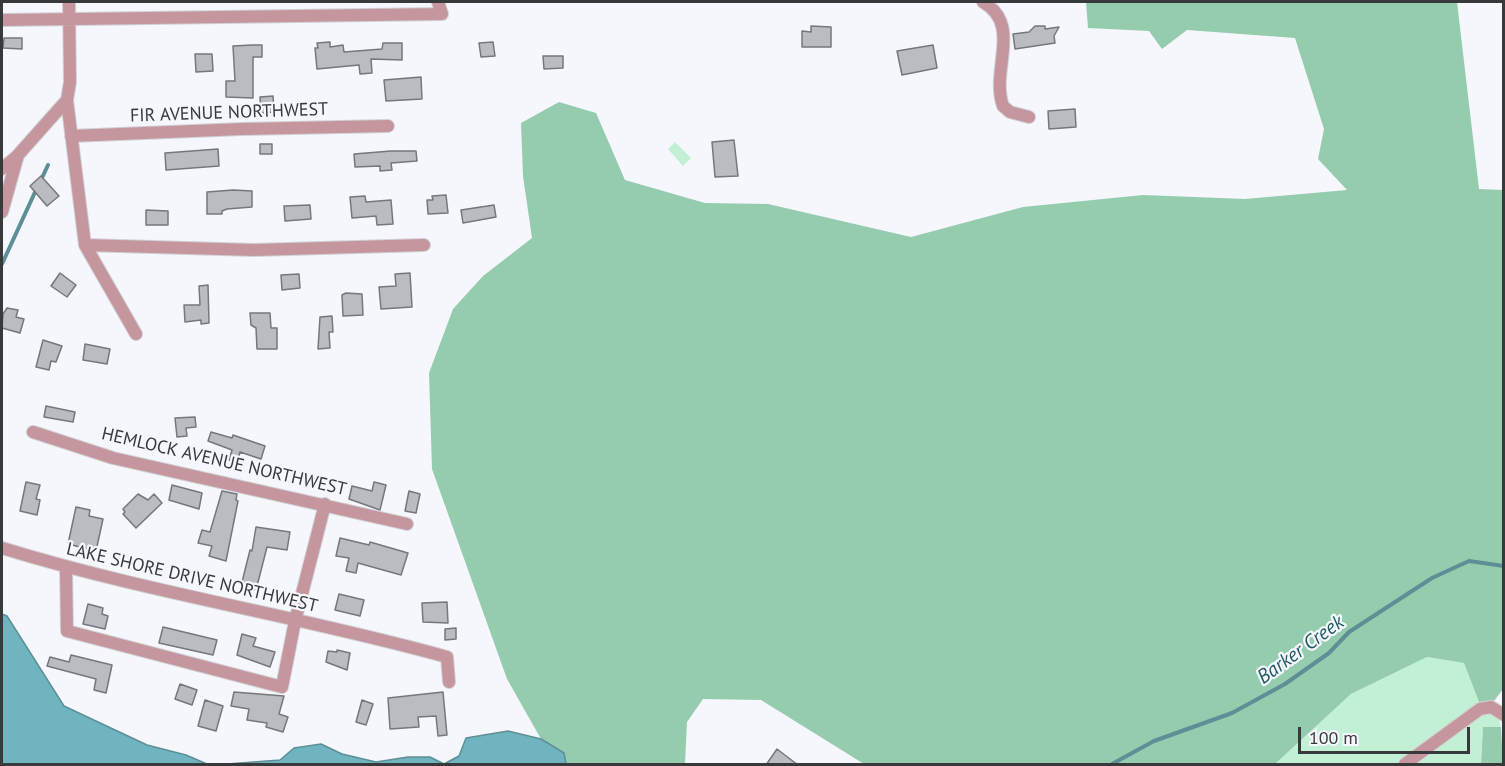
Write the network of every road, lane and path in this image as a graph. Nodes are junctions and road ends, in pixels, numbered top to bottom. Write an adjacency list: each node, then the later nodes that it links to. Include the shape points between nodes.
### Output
1 (69, 2): 4 (street)
2 (983, 2): 7 (street, via 996,9 1002,21 1003,106)
3 (440, 8): 4 (street)
4 (69, 19): 5 (street); 6 (street)
5 (2, 20)
6 (67, 100): 9 (street); 10 (street)
7 (1029, 117)
8 (388, 126): 9 (street, FIR AVENUE NORTHWEST)
9 (71, 136): 13 (street)
10 (18, 155): 11 (street); 12 (street)
11 (2, 169)
12 (2, 212)
13 (85, 244): 14 (street, via 254,250); 15 (street)
14 (424, 246)
15 (136, 334)
16 (33, 432): 17 (street, HEMLOCK AVENUE NORTHWEST, via 113,458)
17 (325, 504): 18 (street, HEMLOCK AVENUE NORTHWEST); 21 (street)
18 (407, 524)
19 (2, 548): 20 (street, LAKE SHORE DRIVE NORTHWEST)
20 (66, 568): 21 (street, LAKE SHORE DRIVE NORTHWEST); 21 (street, via 67,631 282,687)
21 (295, 621): 22 (street, LAKE SHORE DRIVE NORTHWEST, via 447,657)
22 (449, 682)
23 (1503, 714): 24 (street, via 1491,707 1480,709)
24 (1405, 765)

